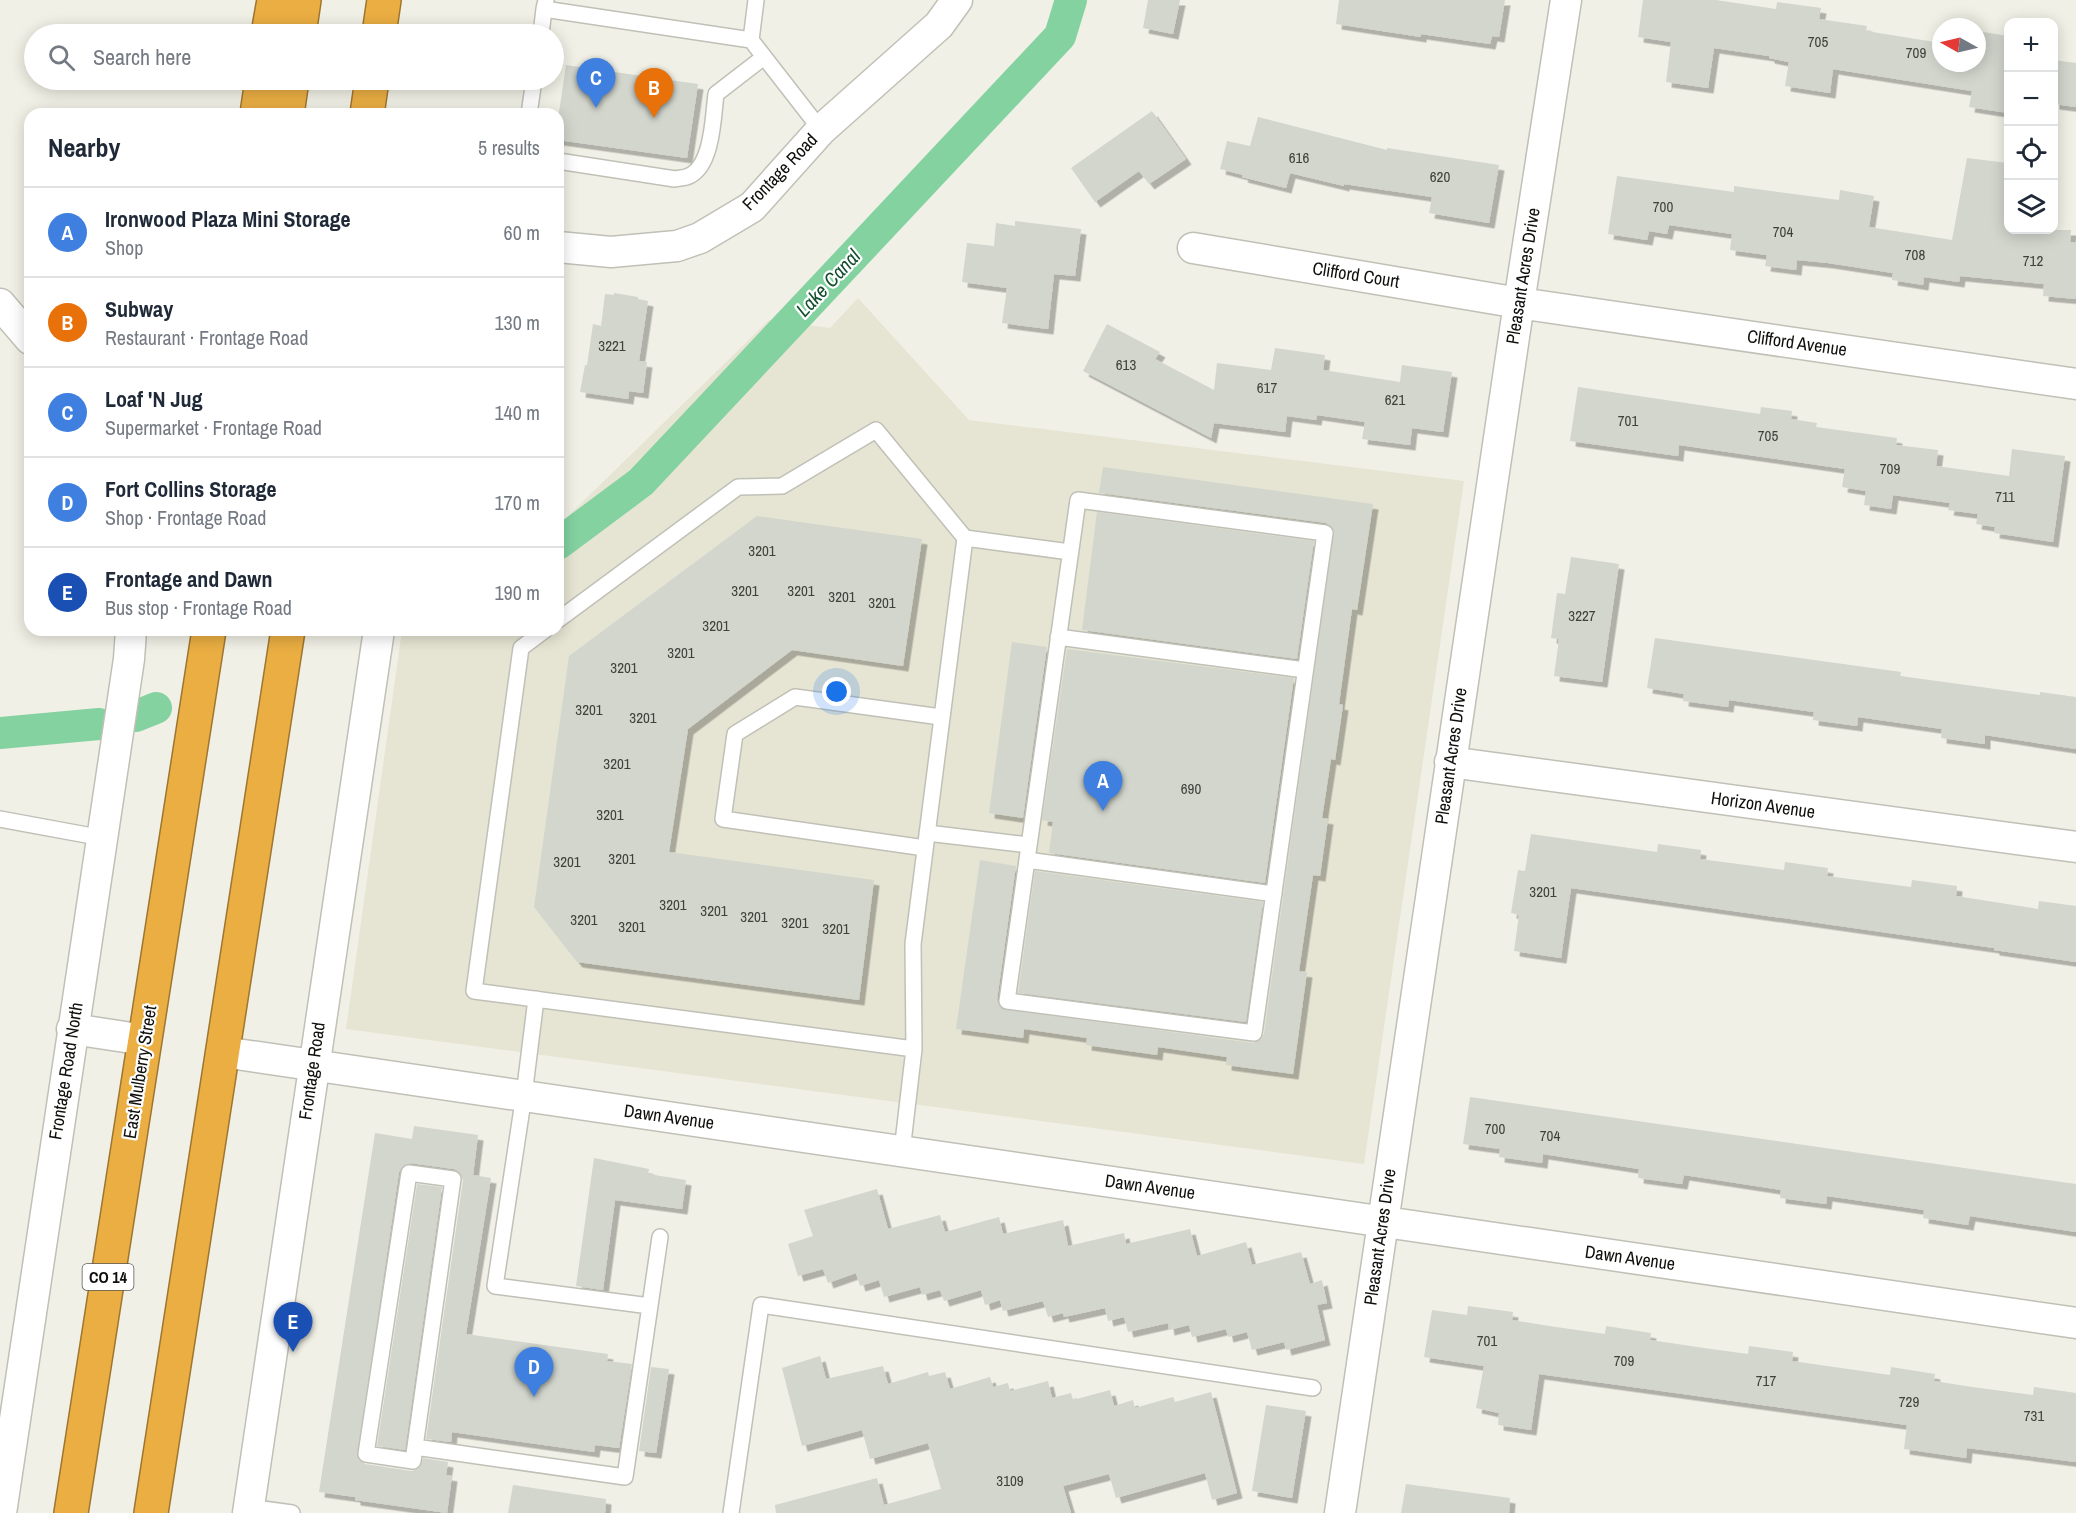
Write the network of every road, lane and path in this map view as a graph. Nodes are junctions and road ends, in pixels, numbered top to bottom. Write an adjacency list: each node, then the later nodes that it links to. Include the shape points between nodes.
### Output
1 (274, 0): 8 (highway)
2 (304, 0): 9 (highway)
3 (384, 0): 10 (highway)
4 (756, 0): 12 (lane)
5 (957, 0): 22 (street, Frontage Road, via 939,24)
6 (1566, 0): 26 (street, Pleasant Acres Drive)
7 (545, 5): 11 (lane); 12 (lane)
8 (270, 24)
9 (300, 24)
10 (380, 24)
11 (542, 24)
12 (751, 40): 13 (lane)
13 (764, 57): 22 (lane); 23 (lane, via 716,94 709,149 690,176 675,179)
14 (261, 90): 18 (highway)
15 (291, 90): 19 (highway)
16 (371, 90): 20 (highway)
17 (533, 90): 21 (lane)
18 (258, 108)
19 (288, 108)
20 (368, 108)
21 (531, 108)
22 (821, 129): 24 (street, Frontage Road, via 752,207 700,238 677,246 611,252)
23 (564, 163)
24 (564, 248)
25 (1193, 248): 26 (street, Clifford Court)
26 (1519, 303): 29 (street, Clifford Avenue); 41 (street, Pleasant Acres Drive)
27 (0, 304): 28 (street)
28 (24, 332)
29 (2076, 384)
30 (965, 538): 31 (lane); 32 (lane, via 876,430 782,486 738,487); 40 (lane)
31 (1070, 552): 38 (lane); 39 (lane, via 1078,500 1325,533)
32 (564, 616)
33 (131, 636): 43 (street, Frontage Road North)
34 (208, 636): 50 (highway, East Mulberry Street / CO 14)
35 (287, 636): 52 (highway)
36 (378, 636): 53 (street, Frontage Road)
37 (537, 636): 48 (lane, via 520,648 474,991)
38 (1058, 637): 39 (lane); 46 (lane)
39 (1305, 670): 47 (lane)
40 (941, 717): 44 (lane); 44 (lane, via 795,697 735,734 723,819)
41 (1450, 762): 45 (street, Horizon Avenue); 56 (street, Pleasant Acres Drive)
42 (0, 819): 43 (lane)
43 (103, 838): 49 (street, Frontage Road North)
44 (926, 840): 46 (lane); 51 (lane, via 913,944)
45 (2076, 847)
46 (1028, 853): 47 (lane); 47 (lane, via 1007,1001 1254,1033)
47 (1274, 894)
48 (536, 999): 51 (lane); 54 (lane)
49 (72, 1029): 50 (street); 63 (street, Frontage Road North)
50 (145, 1040): 64 (highway, East Mulberry Street / CO 14)
51 (914, 1048): 55 (lane)
52 (223, 1052): 53 (street, Dawn Avenue); 65 (highway)
53 (313, 1064): 54 (street, Dawn Avenue); 62 (street, Frontage Road)
54 (524, 1095): 55 (street, Dawn Avenue); 58 (lane, via 495,1286)
55 (902, 1151): 56 (street, Dawn Avenue)
56 (1382, 1221): 59 (street, Dawn Avenue); 68 (street, Pleasant Acres Drive)
57 (660, 1237): 58 (lane)
58 (650, 1306): 61 (lane, via 626,1477)
59 (2076, 1323)
60 (1313, 1388): 67 (lane, via 761,1305)
61 (415, 1447): 61 (lane, via 413,1461 366,1454 409,1173 453,1179)
62 (248, 1510): 66 (lane)
63 (1, 1513)
64 (71, 1513)
65 (151, 1513)
66 (292, 1513)
67 (731, 1513)
68 (1340, 1513)

